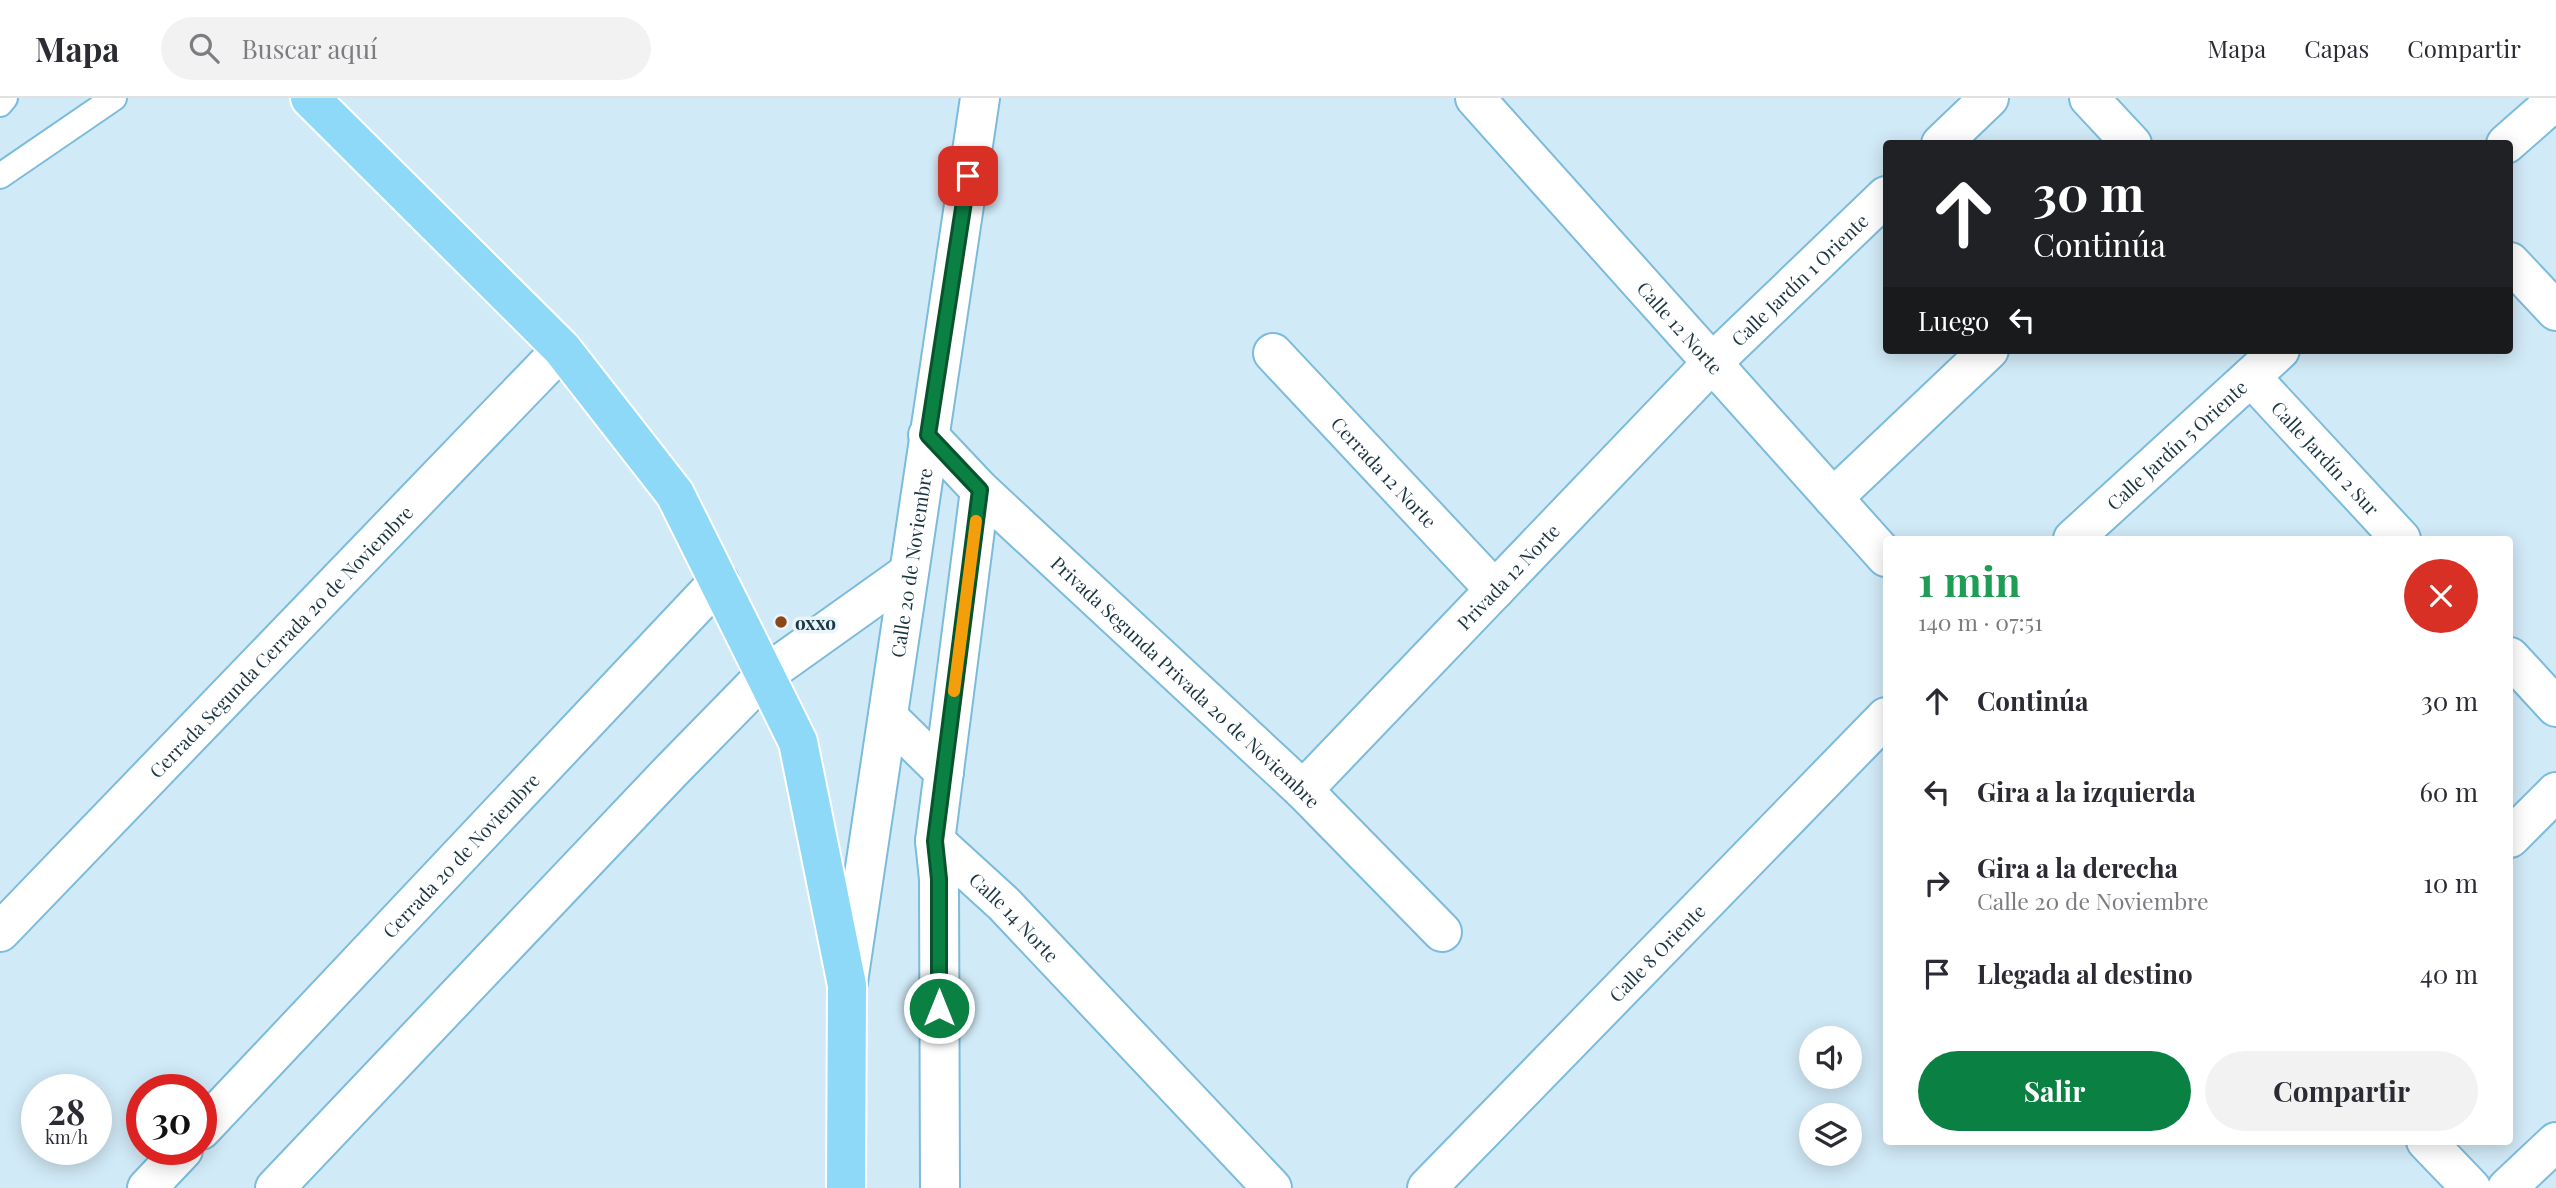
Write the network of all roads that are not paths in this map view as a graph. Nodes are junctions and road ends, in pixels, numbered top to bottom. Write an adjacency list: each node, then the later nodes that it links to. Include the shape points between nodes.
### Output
1 (5, 98): 9 (lane)
2 (114, 98): 13 (lane)
3 (310, 98): 17 (main road)
4 (981, 98): 23 (street, Calle 20 de Noviembre)
5 (1475, 98): 21 (street, Calle 12 Norte)
6 (1989, 98): 10 (street)
7 (2089, 98): 11 (street)
8 (2556, 100): 12 (street)
9 (0, 104)
10 (1945, 140)
11 (2128, 140)
12 (2511, 140)
13 (0, 176)
14 (1883, 199): 21 (street, Calle Jardín 1 Oriente)
15 (2513, 265): 16 (street)
16 (2556, 311)
17 (562, 348): 30 (main road, via 675,494); 42 (street, Cerrada Segunda Cerrada 20 de Noviembre)
18 (1273, 353): 31 (street, Cerrada 12 Norte)
19 (1985, 354): 25 (street)
20 (2276, 354): 22 (street, Calle Jardín 5 Oriente)
21 (1712, 363): 25 (street, Calle 12 Norte); 31 (street, Privada 12 Norte)
22 (2251, 377): 26 (street, Calle Jardín 5 Oriente); 27 (street, Calle Jardín 2 Sur)
23 (928, 435): 24 (street, Privada Segunda Privada 20 de Noviembre); 29 (street, Calle 20 de Noviembre)
24 (980, 490): 37 (street); 38 (street, Privada Segunda Privada 20 de Noviembre)
25 (1833, 498): 28 (street, Calle 12 Norte)
26 (2076, 536)
27 (2398, 536)
28 (1883, 554)
29 (908, 573): 33 (street); 35 (street, Calle 20 de Noviembre)
30 (719, 581): 33 (main road); 45 (street, Cerrada 20 de Noviembre)
31 (1495, 590): 38 (street, Privada 12 Norte)
32 (2513, 660): 34 (street)
33 (765, 675): 44 (main road, via 798,742); 50 (street)
34 (2556, 707)
35 (888, 717): 37 (street); 44 (street, Calle 20 de Noviembre)
36 (1883, 721): 54 (street, Calle 8 Oriente)
37 (944, 772): 41 (street)
38 (1303, 790): 43 (street, Privada Segunda Privada 20 de Noviembre)
39 (2556, 792): 40 (street)
40 (2513, 835)
41 (935, 841): 52 (street, Calle 14 Norte); 53 (street, Calle 14 Norte, via 1004,904)
42 (0, 932)
43 (1442, 932)
44 (847, 985): 51 (main road)
45 (217, 1113)
46 (2556, 1142): 56 (street)
47 (2430, 1145): 55 (street)
48 (169, 1165): 49 (street)
49 (147, 1188)
50 (275, 1188)
51 (846, 1188)
52 (940, 1188)
53 (1272, 1188)
54 (1427, 1188)
55 (2471, 1188)
56 (2507, 1188)

